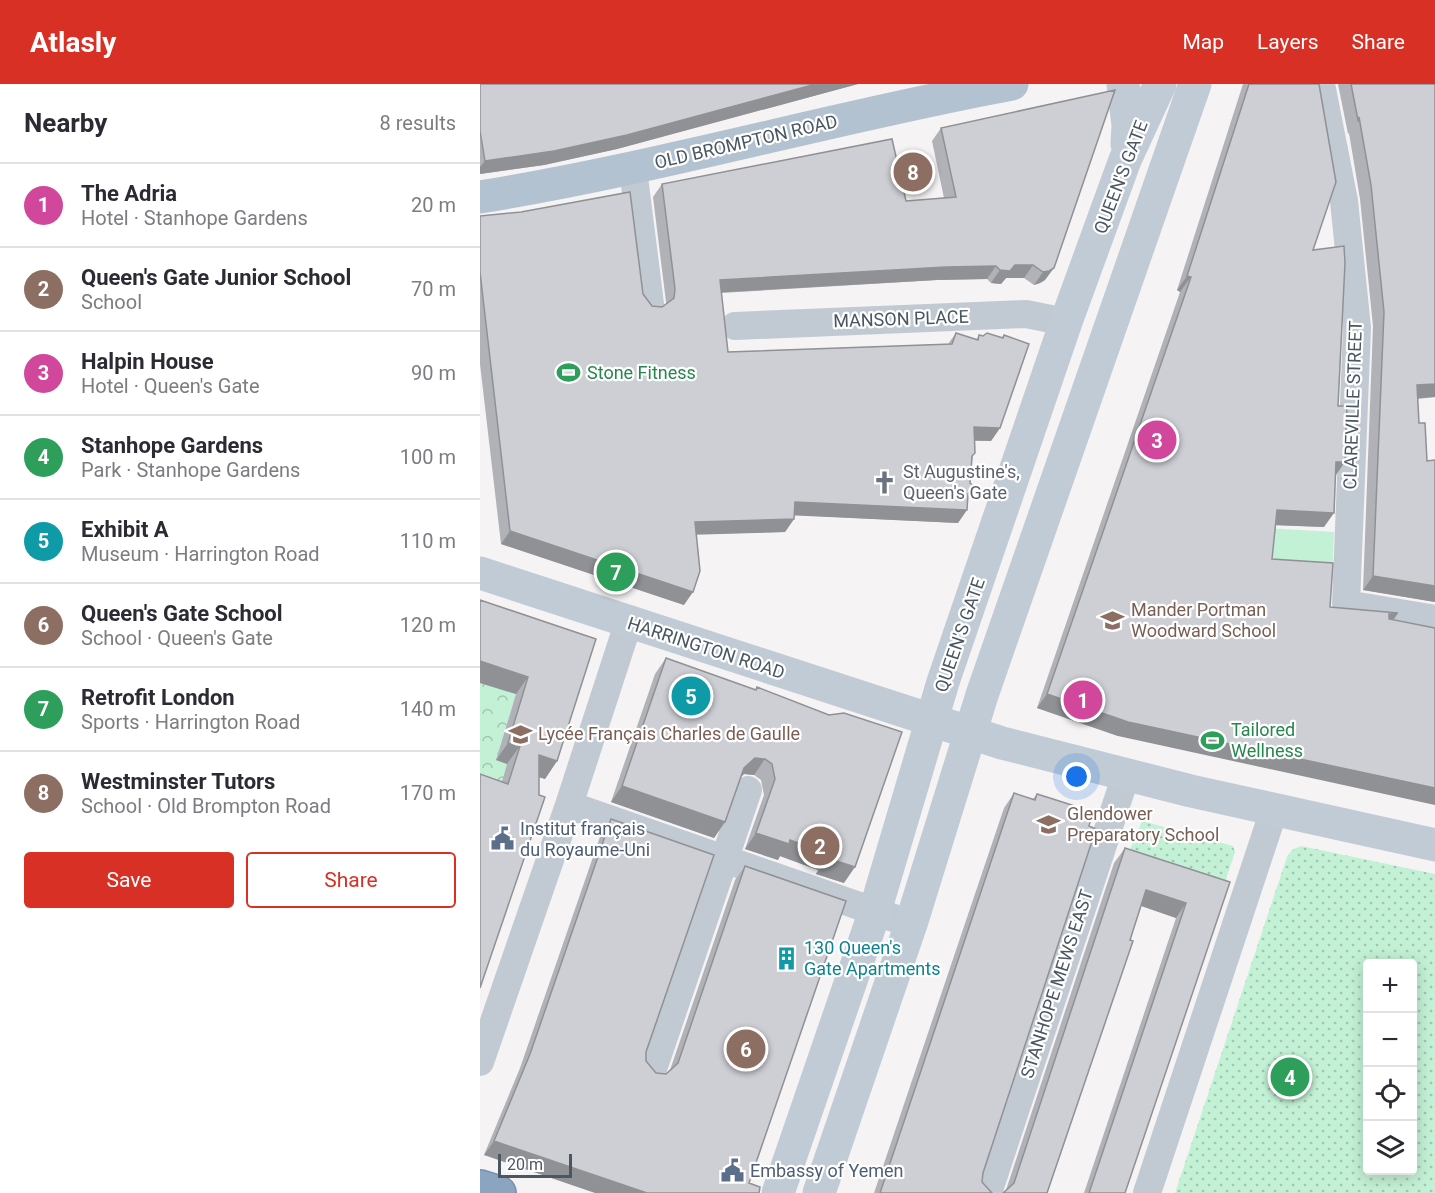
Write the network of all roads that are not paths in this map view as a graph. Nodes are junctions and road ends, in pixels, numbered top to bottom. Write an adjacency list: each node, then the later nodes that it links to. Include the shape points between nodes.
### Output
1 (1012, 84): 6 (main road, OLD BROMPTON ROAD)
2 (1123, 84): 7 (street, via 1128,125)
3 (1160, 84): 7 (street, QUEEN'S GATE)
4 (1195, 84): 17 (street, QUEEN'S GATE)
5 (1321, 84): 14 (street, CLAREVILLE STREET, via 1344,201 1357,328 1346,604)
6 (934, 91): 8 (main road, OLD BROMPTON ROAD)
7 (1125, 160): 11 (street, QUEEN'S GATE)
8 (633, 169): 9 (main road, OLD BROMPTON ROAD); 10 (street)
9 (480, 197)
10 (650, 304)
11 (1066, 322): 12 (street, MANSON PLACE, via 1026,314); 16 (street, QUEEN'S GATE)
12 (735, 326)
13 (480, 573): 15 (street, HARRINGTON ROAD)
14 (1435, 619)
15 (628, 624): 16 (street, HARRINGTON ROAD); 20 (street)
16 (932, 720): 17 (street, HARRINGTON ROAD); 24 (street, QUEEN'S GATE)
17 (970, 733): 18 (street, HARRINGTON ROAD); 25 (street, QUEEN'S GATE)
18 (1126, 775): 21 (street, HARRINGTON ROAD); 32 (street, STANHOPE MEWS EAST)
19 (748, 790): 23 (street)
20 (569, 805): 23 (street); 26 (street)
21 (1274, 810): 22 (street, HARRINGTON ROAD); 33 (street)
22 (1435, 845)
23 (724, 858): 24 (street); 27 (street)
24 (875, 911): 25 (street); 30 (street, QUEEN'S GATE)
25 (911, 924): 31 (street, QUEEN'S GATE)
26 (480, 1062)
27 (652, 1072)
28 (480, 1187): 29 (highway)
29 (499, 1193)
30 (778, 1193)
31 (819, 1193)
32 (988, 1193)
33 (1147, 1193)

